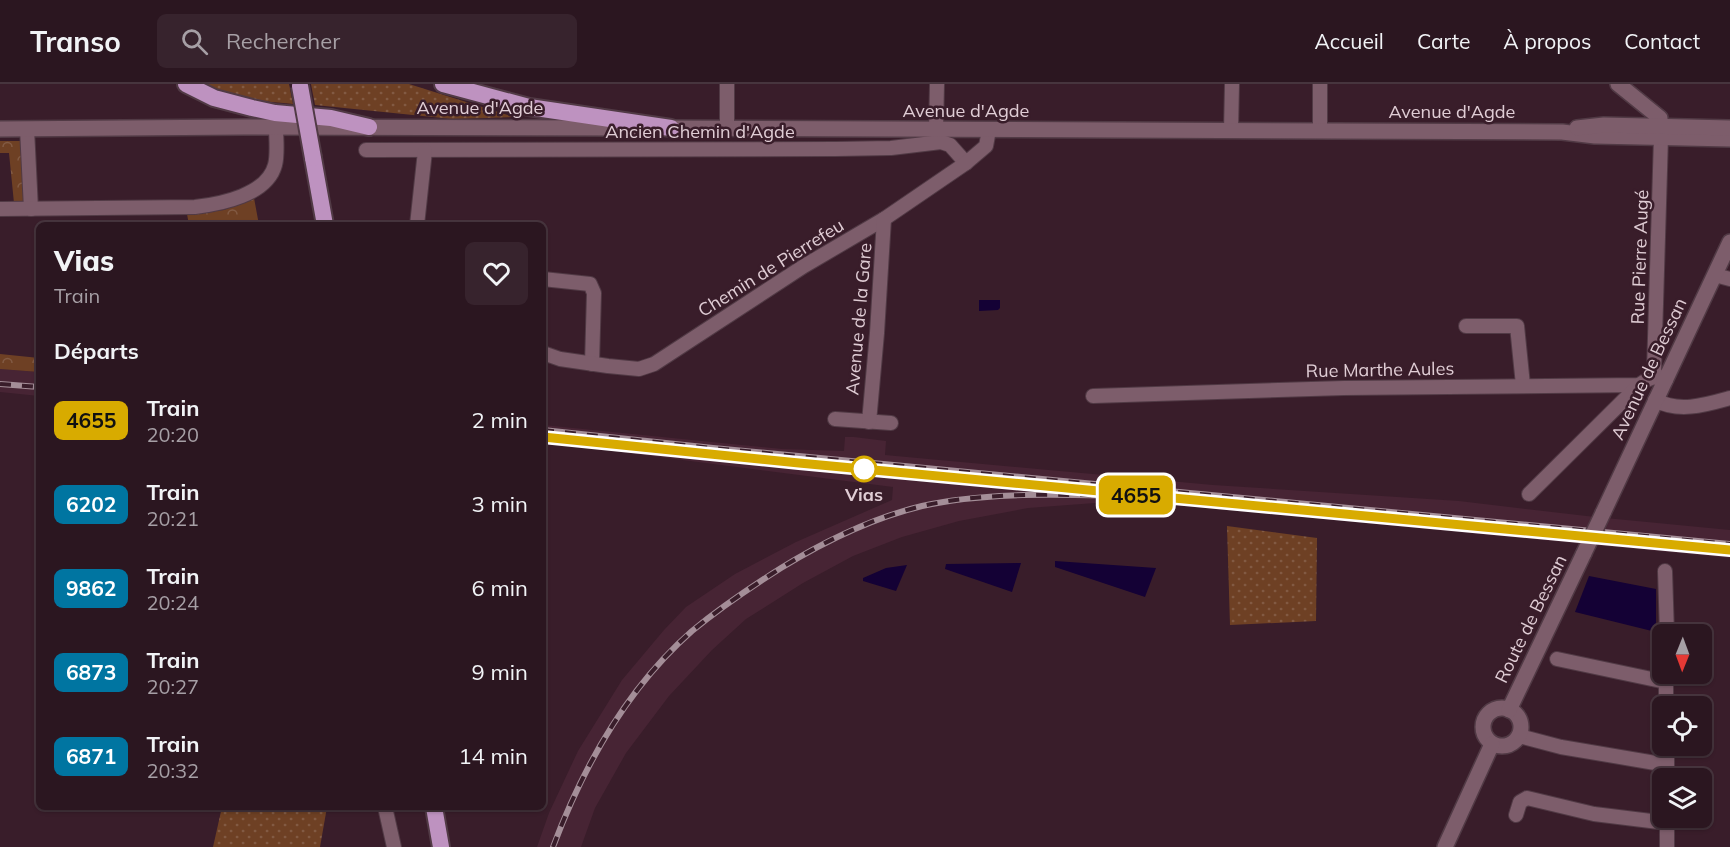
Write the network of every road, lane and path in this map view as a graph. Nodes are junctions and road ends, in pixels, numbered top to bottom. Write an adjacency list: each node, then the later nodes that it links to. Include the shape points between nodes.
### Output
1 (186, 84): 10 (highway, via 214,98 252,108)
2 (443, 84): 11 (highway, via 529,107)
3 (728, 84): 15 (street)
4 (937, 84): 16 (street)
5 (1232, 84): 19 (street)
6 (1320, 84): 18 (street)
7 (1618, 84): 20 (main road, via 1660,118)
8 (300, 85): 28 (highway, bridge)
9 (276, 127): 10 (main road, Avenue d'Agde); 14 (main road, Avenue d'Agde); 26 (street, via 275,165 266,181 222,204)
10 (369, 127): 11 (main road, Avenue d'Agde)
11 (671, 128): 15 (main road, Avenue d'Agde)
12 (1730, 128): 20 (main road, Avenue d'Agde)
13 (0, 129): 14 (main road, Avenue d'Agde)
14 (27, 129): 26 (street)
15 (727, 129): 16 (main road, Avenue d'Agde)
16 (936, 130): 17 (main road, Avenue d'Agde)
17 (989, 130): 19 (main road, Avenue d'Agde); 24 (street, Chemin de Pierrefeu, via 986,146)
18 (1320, 130): 19 (main road, Avenue d'Agde); 20 (main road, Avenue d'Agde, via 1563,132 1581,126)
19 (1231, 131)
20 (1661, 132): 21 (main road, Avenue d'Agde); 36 (street, Rue Pierre Augé, via 1654,371)
21 (1730, 139)
22 (366, 150): 23 (street, Ancien Chemin d'Agde)
23 (425, 151): 24 (street, Ancien Chemin d'Agde, via 891,148 941,142 950,145); 29 (street)
24 (966, 163): 27 (street, Chemin de Pierrefeu)
25 (0, 209): 26 (street)
26 (31, 209)
27 (884, 219): 35 (street, Chemin de Pierrefeu, via 654,364 639,369); 43 (street, Avenue de la Gare)
28 (324, 222)
29 (417, 222)
30 (1730, 242): 31 (main road, Avenue de Bessan)
31 (1723, 277): 36 (main road, Avenue de Bessan)
32 (546, 279): 35 (street, via 590,284 594,293)
33 (1467, 326): 37 (street, via 1517,326)
34 (546, 354): 35 (street, Chemin de Pierrefeu)
35 (591, 364)
36 (1661, 378): 38 (street, Rue Marthe Aules, via 1649,378); 41 (main road, Avenue de Bessan)
37 (1523, 385): 38 (street, Rue Marthe Aules); 39 (street, Rue Marthe Aules)
38 (1639, 385): 45 (street)
39 (1093, 396)
40 (1730, 398): 41 (street, via 1704,406 1671,407)
41 (1655, 400): 46 (main road, Avenue de Bessan)
42 (835, 419): 43 (street)
43 (869, 422): 44 (street)
44 (891, 423)
45 (1529, 494)
46 (1602, 513): 51 (main road, Route de Bessan, bridge)
47 (1665, 571): 48 (street)
48 (1667, 624)
49 (1557, 659): 50 (street)
50 (1652, 676)
51 (1509, 710): 52 (main road, Route de Bessan, via 1520,723); 53 (main road, Route de Bessan, via 1496,709 1486,716 1482,728)
52 (1519, 736): 53 (main road, via 1510,745); 54 (street)
53 (1492, 744): 62 (main road)
54 (1652, 768)
55 (386, 810): 60 (street)
56 (435, 810): 61 (highway)
57 (1516, 815): 58 (street, via 1527,798 1594,814)
58 (1652, 819)
59 (1667, 828): 63 (street)
60 (394, 847)
61 (441, 847)
62 (1444, 847)
63 (1667, 847)

